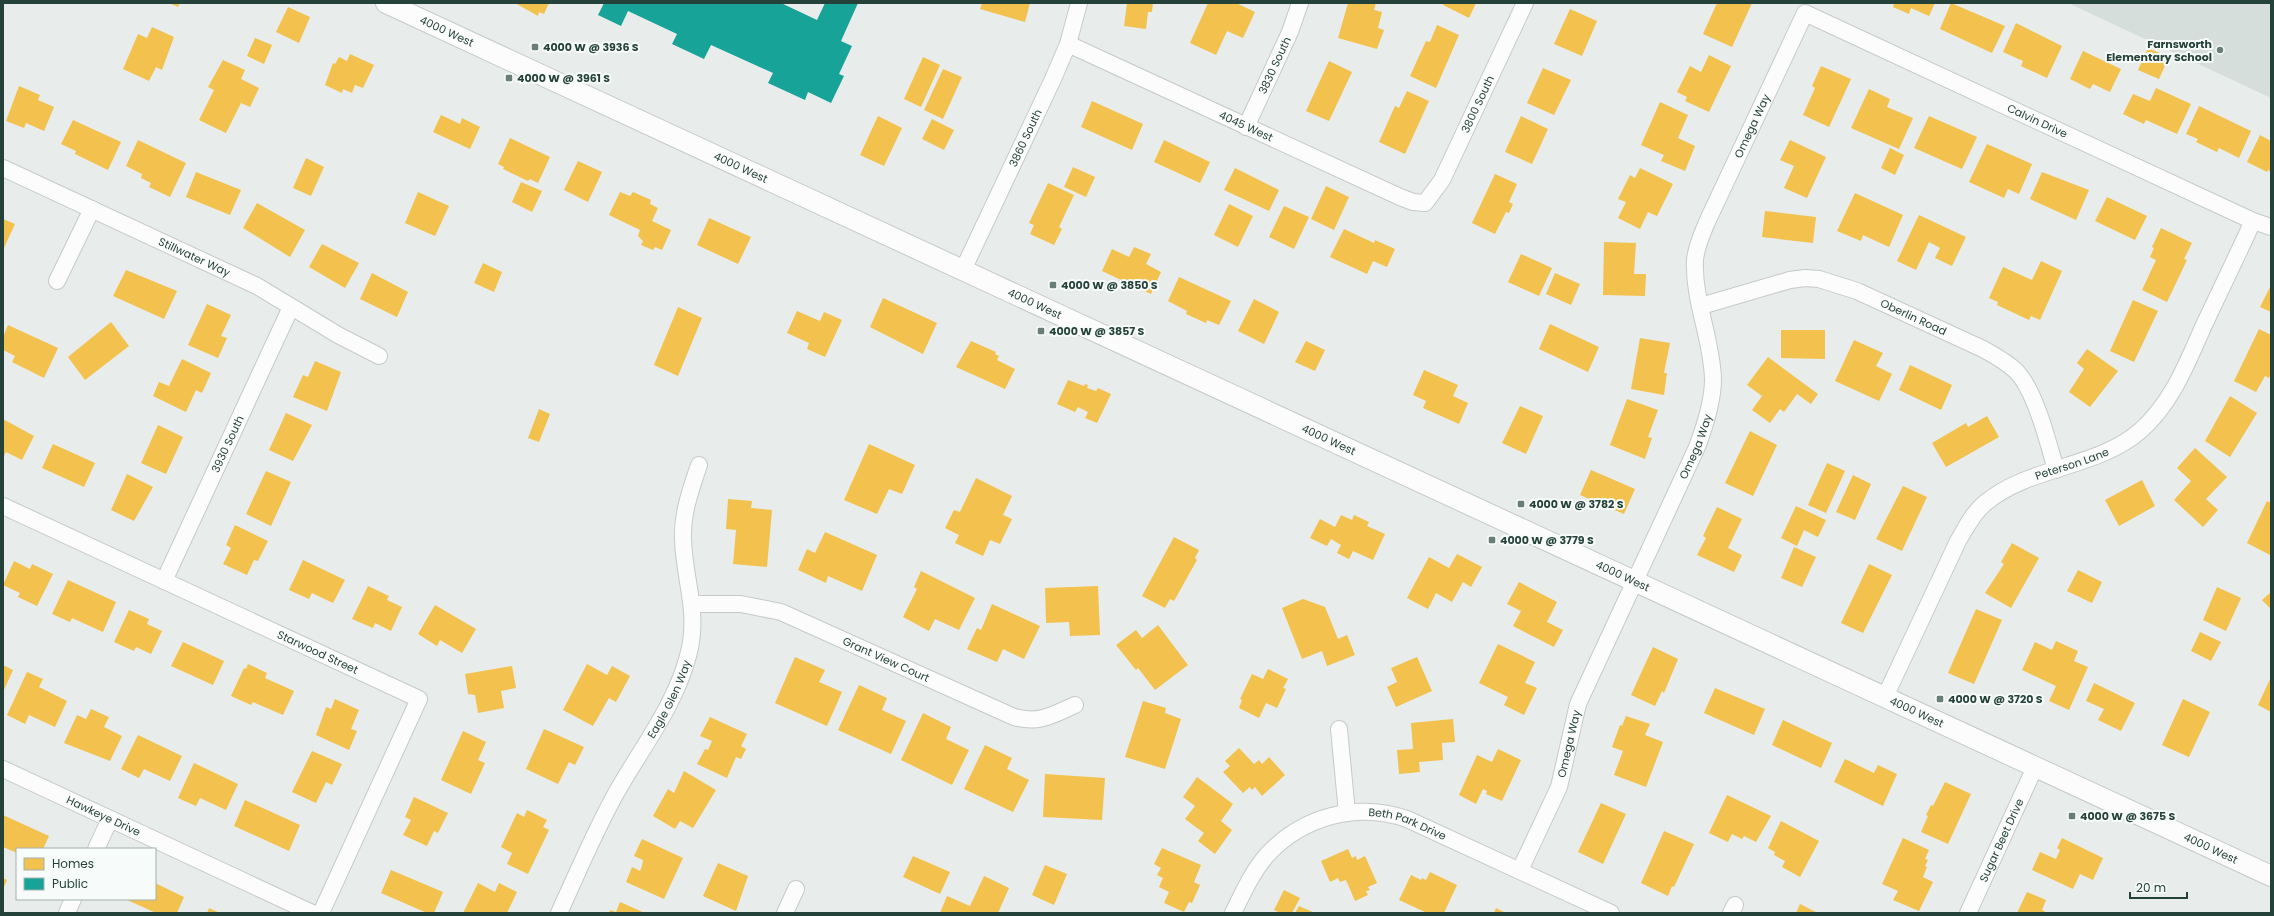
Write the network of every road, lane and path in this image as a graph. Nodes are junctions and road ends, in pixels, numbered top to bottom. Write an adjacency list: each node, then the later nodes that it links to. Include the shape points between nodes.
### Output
1 (386, 3): 13 (street, 4000 West)
2 (1079, 3): 6 (street, 3860 South)
3 (1300, 3): 7 (street, 3830 South, via 1290,32)
4 (1525, 3): 9 (street, 3800 South, via 1442,180)
5 (1805, 13): 11 (street, Calvin Drive); 15 (street, Omega Way, via 1700,240 1695,259 1695,275)
6 (1068, 44): 7 (street, 4045 West); 13 (street, 3860 South)
7 (1246, 127): 9 (street, 4045 West, via 1400,197 1412,202)
8 (3, 168): 10 (street, Stillwater Way)
9 (1426, 203)
10 (92, 209): 14 (street); 16 (street, Stillwater Way, via 257,286)
11 (2253, 221): 12 (street, Calvin Drive); 19 (street, Peterson Lane, via 2178,382 2159,411 2139,431 2116,446)
12 (2271, 227)
13 (963, 270): 22 (street, 4000 West)
14 (57, 281)
15 (1701, 306): 19 (street, Oberlin Road, via 1790,280 1806,278 1835,283 1864,294 2002,359 2016,370 2028,387); 22 (street, Omega Way, via 1713,380 1706,424)
16 (291, 307): 17 (street, Stillwater Way); 21 (street, 3930 South)
17 (380, 356)
18 (699, 465): 23 (street, Eagle Glen Way, via 686,509 683,539)
19 (2056, 470): 24 (street, Peterson Lane, via 1998,493 1983,504 1969,521)
20 (3, 506): 21 (street, Starwood Street)
21 (164, 581): 38 (street, Starwood Street, via 419,699)
22 (1634, 581): 24 (street, 4000 West); 32 (street, Omega Way, via 1578,704 1559,787)
23 (693, 604): 25 (street, Grant View Court, via 741,604 781,612 1014,717 1043,719); 39 (street, Eagle Glen Way, via 691,642 679,682 661,718 613,797)
24 (1885, 697): 27 (street, 4000 West)
25 (1075, 705)
26 (1339, 729): 29 (street)
27 (2035, 767): 33 (street, 4000 West); 43 (street, Sugar Beet Drive)
28 (3, 769): 30 (street, Hawkeye Drive)
29 (1347, 813): 32 (street, Beth Park Drive, via 1379,812 1407,819); 41 (street, Beth Park Drive, via 1317,820 1278,844 1258,867)
30 (110, 819): 31 (street); 37 (street, Hawkeye Drive)
31 (96, 848)
32 (1520, 870): 42 (street, Beth Park Drive)
33 (2271, 876)
34 (796, 889): 40 (street)
35 (73, 900): 36 (street)
36 (67, 913)
37 (312, 913)
38 (321, 913)
39 (559, 913)
40 (785, 913)
41 (1233, 913)
42 (1611, 913)
43 (1968, 913)

